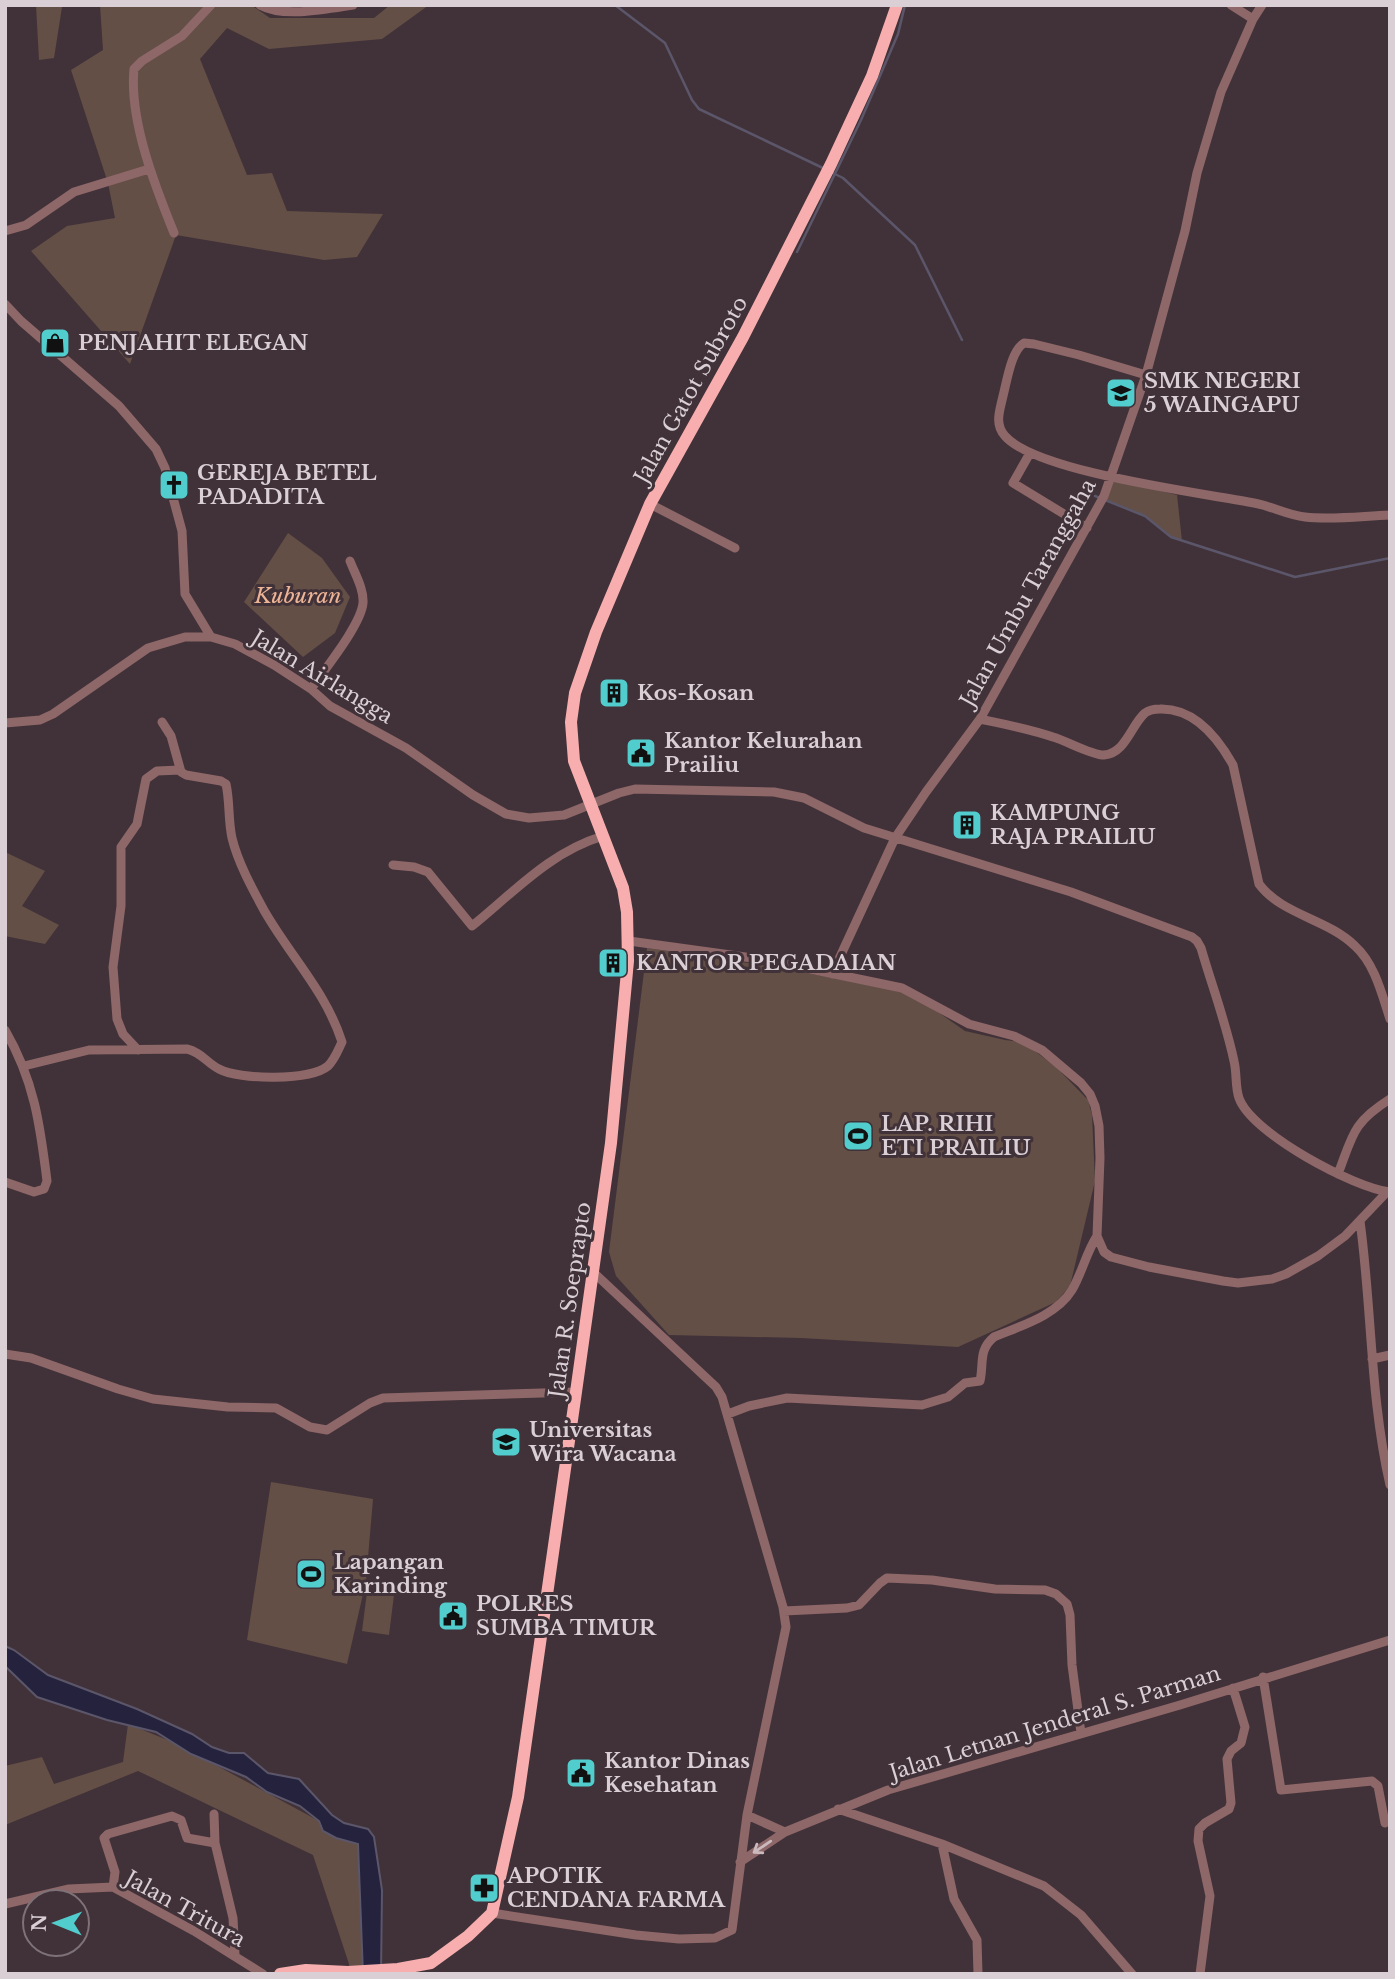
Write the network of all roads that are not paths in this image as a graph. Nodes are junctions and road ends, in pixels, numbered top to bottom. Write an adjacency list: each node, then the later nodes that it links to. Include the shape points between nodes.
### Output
1 (211, 5): 8 (street, via 182,36 134,69)
2 (260, 5): 3 (street, via 282,12)
3 (353, 5)
4 (897, 5): 15 (highway, Jalan Gatot Subroto, via 872,76 827,170 743,337)
5 (1231, 5): 7 (street)
6 (1262, 5): 7 (street, Jalan Umbu Taranggaha)
7 (1253, 19): 12 (street, Jalan Umbu Taranggaha, via 1221,92 1207,138)
8 (149, 169): 9 (street, via 74,192 26,225); 10 (street)
9 (5, 231)
10 (174, 233)
11 (5, 304): 20 (street, via 119,406 156,449 181,531 185,594)
12 (1146, 375): 13 (street, via 1034,344 1020,345 998,417 1007,439); 14 (street, Jalan Umbu Taranggaha)
13 (1030, 453): 14 (street); 17 (street, via 1013,484)
14 (1111, 477): 16 (street, via 1266,505 1307,517); 17 (street, Jalan Umbu Taranggaha)
15 (650, 504): 18 (street); 26 (highway, Jalan Gatot Subroto, via 575,693 571,741)
16 (1390, 515)
17 (1087, 528): 22 (street, Jalan Umbu Taranggaha)
18 (735, 548)
19 (350, 561): 21 (street, via 362,591 362,607)
20 (211, 637): 21 (street, Jalan Airlangga, via 246,649); 24 (street, via 185,637 148,648 53,714 40,720)
21 (311, 689): 26 (street, Jalan Airlangga, via 330,706 406,748 497,810 516,817 541,817 574,813)
22 (979, 719): 28 (street, Jalan Umbu Taranggaha); 32 (street, via 1052,736 1103,755 1127,740 1144,713 1152,709 1177,711 1199,721 1233,765 1259,884 1270,897 1355,946 1374,974)
23 (162, 722): 25 (street, via 171,736)
24 (5, 723)
25 (180, 770): 34 (street, via 157,771 146,779 137,824 120,853 114,1000 120,1027); 34 (street, via 226,784 231,836 242,863 265,911 320,991 342,1042 327,1067 277,1076 228,1073 187,1049)
26 (590, 805): 27 (highway, Jalan R. Soeprapto); 28 (street, Jalan Airlangga, via 635,789 774,792 804,798)
27 (603, 836): 29 (street, via 548,862 472,926 428,872); 30 (highway, Jalan R. Soeprapto, via 623,888)
28 (895, 838): 31 (street, Jalan Umbu Taranggaha); 37 (street, Jalan Airlangga, via 1071,892 1195,938 1223,1020 1238,1098 1245,1110 1273,1134)
29 (393, 865)
30 (629, 941): 31 (street, via 739,955); 42 (highway, Jalan R. Soeprapto, via 611,1143)
31 (832, 974): 41 (street, via 902,988 970,1024 1027,1041 1081,1083 1090,1094 1099,1126)
32 (1390, 1019)
33 (5, 1030): 35 (street)
34 (138, 1050): 35 (street, via 89,1050)
35 (24, 1066): 38 (street, via 40,1121 47,1181 44,1189 34,1192)
36 (1390, 1099): 37 (street, via 1358,1124)
37 (1338, 1174): 39 (street)
38 (5, 1182)
39 (1388, 1192): 40 (street)
40 (1360, 1221): 41 (street, via 1346,1236 1286,1274 1238,1283 1111,1256); 45 (street)
41 (1097, 1236): 47 (street, via 1063,1302 986,1343 980,1381 965,1383 948,1397 922,1405 787,1398)
42 (593, 1272): 46 (highway, Jalan R. Soeprapto); 47 (street, via 716,1387)
43 (5, 1354): 46 (street, via 32,1358 153,1399 276,1408 310,1427 327,1430 383,1398)
44 (1390, 1355): 45 (street)
45 (1371, 1359): 48 (street, via 1378,1427)
46 (576, 1392): 65 (highway, Jalan R. Soeprapto, via 518,1797)
47 (729, 1413): 50 (street)
48 (1387, 1460): 49 (street)
49 (1390, 1485)
50 (784, 1611): 54 (street, via 859,1605 887,1578 1056,1594 1067,1604 1070,1615); 57 (street, via 786,1627)
51 (1390, 1640): 52 (street, Jalan Letnan Jenderal S. Parman)
52 (1264, 1677): 53 (street, Jalan Letnan Jenderal S. Parman); 58 (street, via 1281,1790 1372,1781 1378,1786)
53 (1233, 1688): 54 (street, Jalan Letnan Jenderal S. Parman); 74 (street, via 1245,1727 1241,1743 1227,1759 1231,1803 1229,1810 1199,1829 1210,1896)
54 (1081, 1733): 55 (street, Jalan Letnan Jenderal S. Parman)
55 (838, 1809): 59 (street, Jalan Letnan Jenderal S. Parman); 61 (street)
56 (214, 1814): 60 (street)
57 (747, 1815): 59 (street); 62 (street)
58 (1385, 1823)
59 (785, 1832): 62 (street, Jalan Letnan Jenderal S. Parman, one-way to 62)
60 (215, 1843): 63 (street, via 187,1838 181,1820 172,1816 108,1834 104,1838 115,1872); 66 (street, via 233,1918)
61 (942, 1844): 72 (street, via 954,1899 977,1940); 73 (street, via 1044,1886 1081,1915)
62 (740, 1862): 65 (street, via 732,1930 715,1938 648,1936)
63 (113, 1887): 64 (street, Jalan Tritura, via 69,1889); 66 (street, Jalan Tritura)
64 (5, 1904)
65 (492, 1913): 67 (highway, via 430,1963)
66 (235, 1955): 70 (street, Jalan Tritura)
67 (409, 1971): 68 (highway)
68 (349, 1972): 69 (highway)
69 (328, 1973): 71 (highway)
70 (263, 1974)
71 (280, 1974)
72 (978, 1974)
73 (1132, 1974)
74 (1200, 1974)

